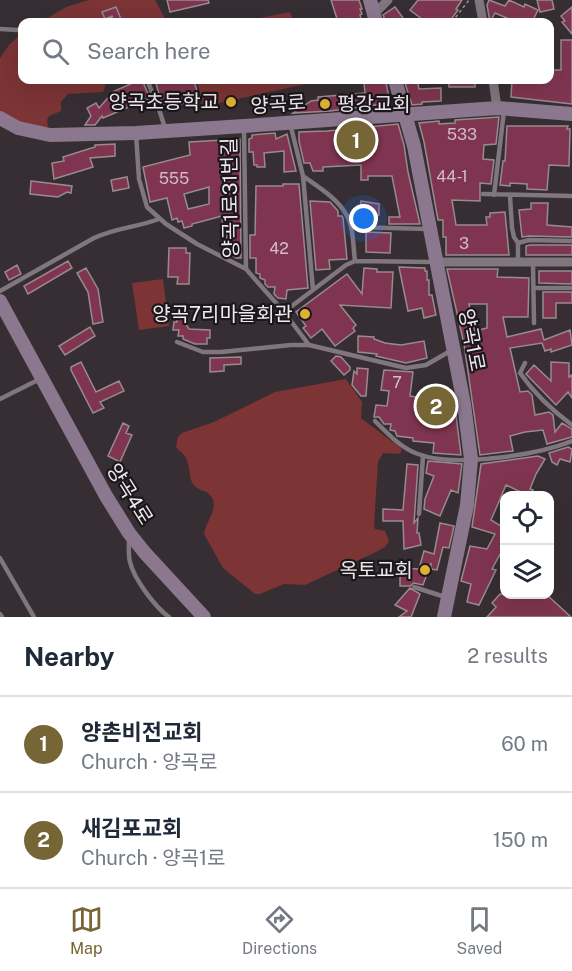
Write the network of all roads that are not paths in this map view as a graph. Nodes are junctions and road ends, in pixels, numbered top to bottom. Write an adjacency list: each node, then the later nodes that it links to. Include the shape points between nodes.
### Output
1 (370, 0): 4 (street)
2 (388, 0): 4 (street)
3 (479, 0): 5 (street)
4 (375, 18)
5 (482, 18)
6 (0, 29): 7 (lane)
7 (18, 30)
8 (149, 84): 17 (lane)
9 (396, 84): 13 (street, 양곡1로)
10 (497, 84): 11 (street)
11 (501, 109): 12 (street, 양곡로); 13 (street, 양곡로); 21 (lane)
12 (572, 114)
13 (406, 115): 15 (street, 양곡로); 26 (street, 양곡1로)
14 (0, 118): 18 (street, 양곡로, via 18,129 50,135)
15 (290, 123): 16 (street, 양곡로); 19 (lane)
16 (244, 126): 17 (street, 양곡로); 34 (lane, 양곡1로31번길)
17 (166, 131): 18 (street, 양곡로)
18 (136, 133): 24 (lane, via 143,197)
19 (303, 176): 25 (lane, via 340,206); 37 (lane)
20 (483, 194): 21 (lane)
21 (494, 195): 22 (lane)
22 (510, 196): 23 (lane); 28 (lane, via 512,228)
23 (572, 196)
24 (159, 219): 34 (lane, 양곡1로31번길, via 196,244); 38 (lane, via 101,235)
25 (351, 227): 26 (lane); 29 (lane)
26 (430, 229): 30 (street, 양곡1로)
27 (572, 241): 28 (lane)
28 (518, 243): 32 (lane)
29 (355, 261): 30 (lane); 37 (lane)
30 (437, 262): 32 (street); 44 (street, 양곡1로)
31 (572, 262): 33 (street)
32 (518, 263): 33 (street)
33 (533, 263): 35 (lane)
34 (246, 268): 40 (lane, 양곡1로31번길)
35 (534, 288): 36 (lane); 41 (lane)
36 (572, 288)
37 (313, 290): 40 (lane)
38 (0, 291)
39 (0, 301): 46 (street, 양곡4로)
40 (284, 312): 43 (lane, 양곡1로31번길)
41 (534, 323)
42 (177, 342): 43 (lane, via 203,352)
43 (309, 345): 44 (lane, via 406,368 426,365)
44 (454, 349): 52 (street, 양곡1로)
45 (525, 363): 49 (lane, via 520,373)
46 (41, 379): 47 (lane); 54 (street, 양곡4로)
47 (0, 399)
48 (375, 421): 51 (lane, via 405,448)
49 (572, 425)
50 (572, 441): 52 (lane, via 531,452)
51 (423, 456): 52 (lane); 53 (lane)
52 (471, 459): 57 (street, 양곡1로, via 467,505)
53 (419, 514)
54 (129, 533): 59 (lane, via 132,568 155,605); 60 (street, 양곡4로)
55 (0, 558): 58 (lane)
56 (414, 587): 57 (lane)
57 (448, 597): 61 (street, 양곡1로)
58 (34, 617)
59 (169, 617)
60 (204, 617)
61 (444, 617)

